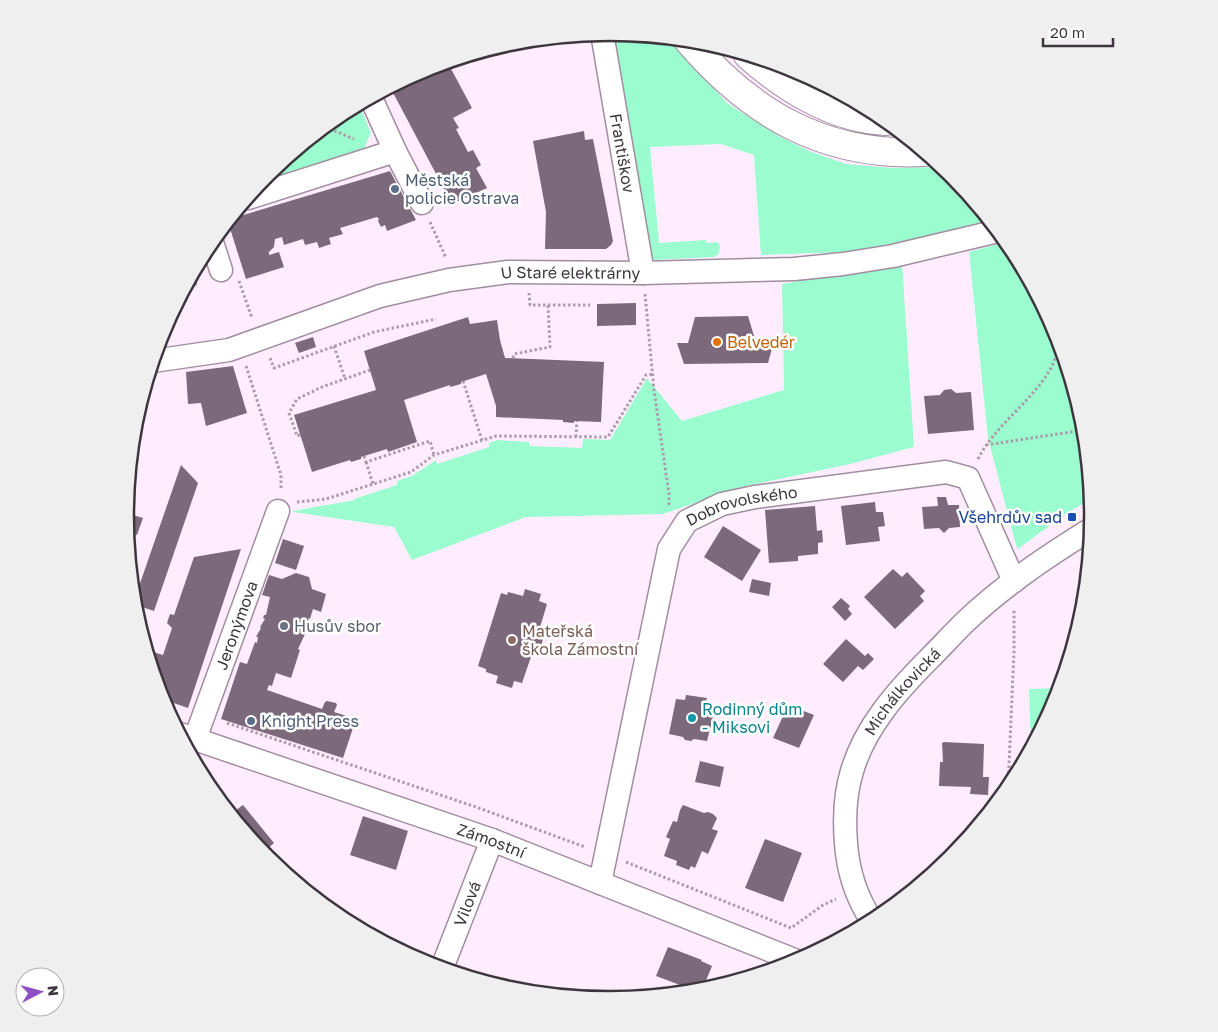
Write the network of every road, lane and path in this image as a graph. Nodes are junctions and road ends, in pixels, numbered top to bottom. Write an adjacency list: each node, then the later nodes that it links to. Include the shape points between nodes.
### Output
1 (603, 41): 13 (street, Františkov)
2 (697, 49): 7 (main road, via 750,101 780,119 846,146 871,151)
3 (761, 66): 5 (main road, via 816,101 844,114)
4 (374, 104): 6 (street)
5 (871, 120)
6 (395, 150): 8 (street); 9 (street)
7 (914, 152)
8 (260, 194)
9 (422, 203): 15 (path)
10 (990, 233): 13 (street, U Staré elektrárny, via 893,256 843,264 794,269)
11 (216, 249): 14 (street)
12 (529, 273): 13 (street, U Staré elektrárny); 15 (street, U Staré elektrárny, via 508,272); 16 (path, via 530,305)
13 (643, 274): 25 (path)
14 (230, 276): 19 (path)
15 (455, 279): 19 (street, U Staré elektrárny, via 380,296)
16 (548, 305): 17 (path); 22 (path, via 550,347 514,354)
17 (590, 305)
18 (436, 319): 20 (path, via 374,332)
19 (256, 346): 20 (path, via 274,368); 23 (street, U Staré elektrárny); 38 (path, via 281,475)
20 (334, 346): 26 (path)
21 (1055, 354): 29 (path, via 1051,368 985,445)
22 (514, 358)
23 (160, 361)
24 (370, 370): 26 (path)
25 (653, 374): 31 (path, via 646,375 608,438); 37 (path)
26 (345, 379): 30 (path, via 297,400 289,412 297,436)
27 (463, 381): 32 (path)
28 (578, 421): 31 (path)
29 (1076, 431)
30 (300, 435)
31 (576, 437): 32 (path, via 496,436)
32 (482, 440): 34 (path)
33 (364, 456): 35 (path)
34 (434, 456): 35 (path, via 430,441); 36 (path, via 411,472)
35 (366, 462): 36 (path)
36 (373, 484): 38 (path, via 326,499)
37 (669, 494)
38 (283, 502): 41 (street, Jeronýmova)
39 (1083, 534): 40 (street, Michálkovická)
40 (1014, 581): 43 (path); 45 (street, Dobrovolského, via 968,478 946,472 755,496 722,504 687,520 669,549); 48 (street, Michálkovická, via 964,623 902,687 870,731 858,757 848,794 846,848 851,877)
41 (188, 736)
42 (189, 737): 44 (street, Zámostní)
43 (1009, 772)
44 (492, 840): 45 (street, Zámostní); 50 (street, Vilová)
45 (600, 883): 49 (street, Zámostní)
46 (836, 899): 47 (path)
47 (823, 905)
48 (868, 914)
49 (786, 957)
50 (444, 962)

